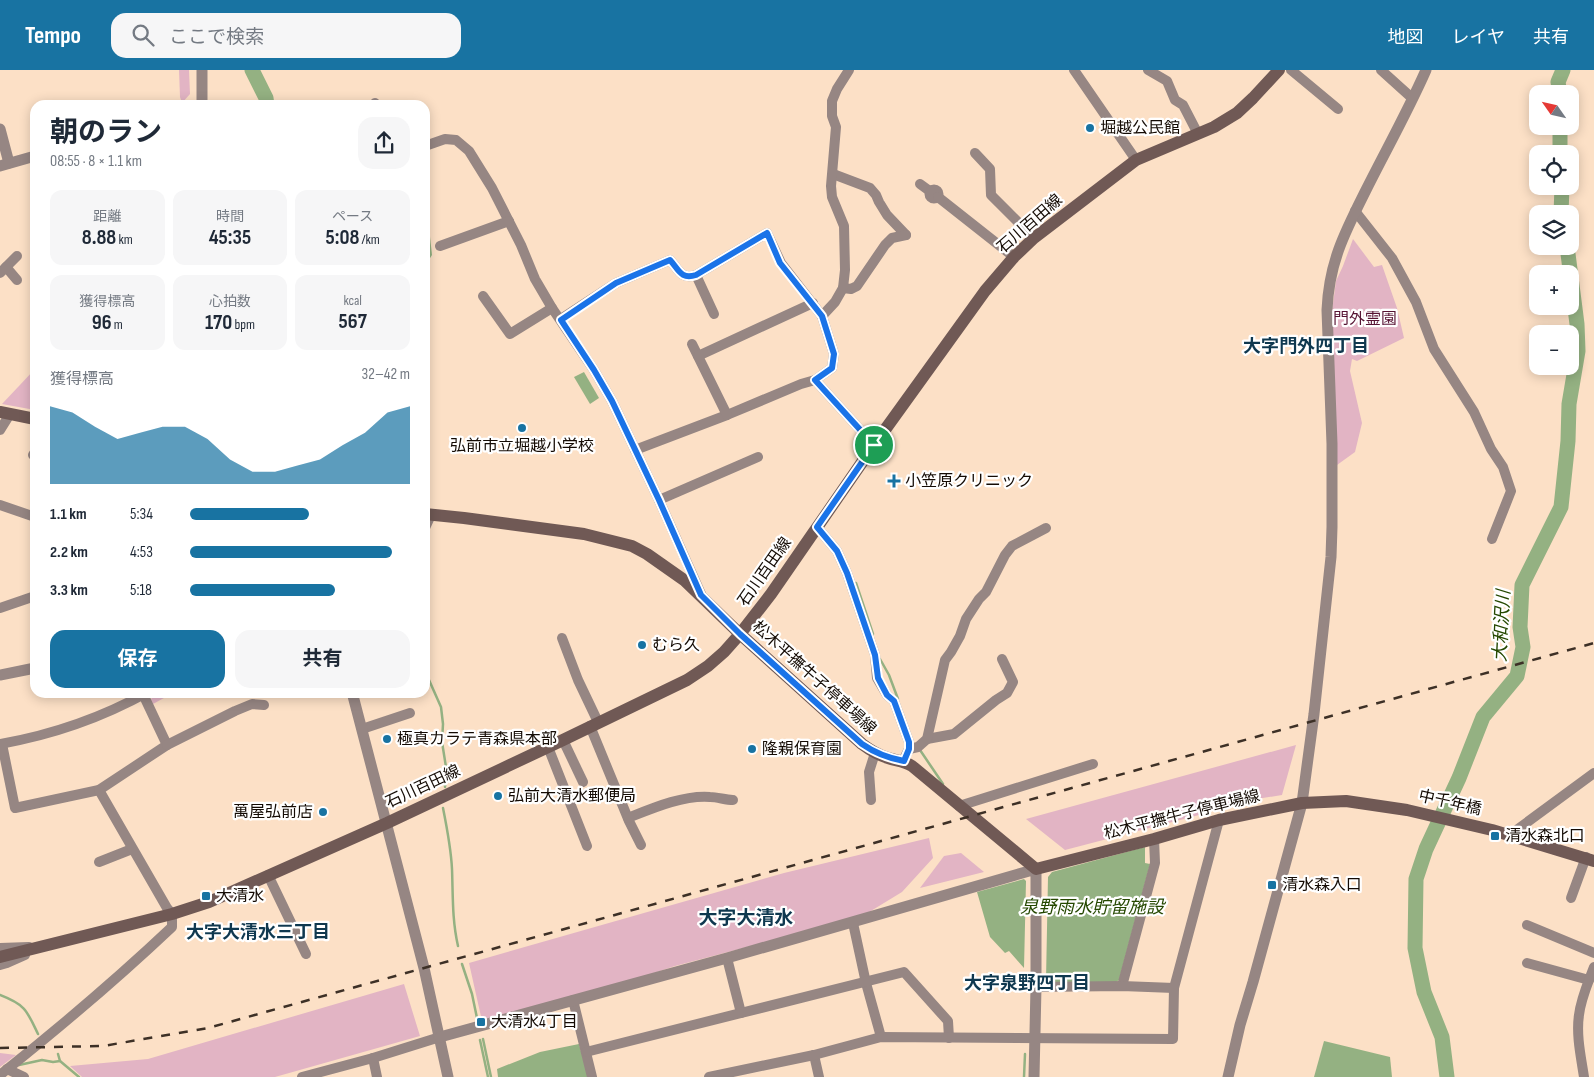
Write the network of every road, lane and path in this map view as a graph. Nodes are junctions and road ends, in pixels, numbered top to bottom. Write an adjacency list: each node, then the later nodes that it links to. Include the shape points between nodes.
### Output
1 (202, 70): 10 (street)
2 (849, 70): 19 (street, via 832,101 836,127)
3 (1074, 70): 17 (street)
4 (1148, 70): 13 (street, via 1167,81 1175,100 1183,105)
5 (1279, 70): 13 (main road, 石川百田線, via 1236,113)
6 (1291, 70): 11 (street)
7 (1380, 70): 9 (street)
8 (1426, 70): 9 (street)
9 (1412, 98): 21 (street)
10 (202, 100)
11 (1338, 109)
12 (0, 129): 18 (street)
13 (1198, 134): 17 (main road, 石川百田線)
14 (430, 144): 22 (street, via 445,139 456,140 469,151)
15 (975, 153): 23 (street, via 990,169 991,195)
16 (30, 158): 18 (street)
17 (1136, 160): 23 (main road, 石川百田線)
18 (5, 165)
19 (833, 174): 30 (street, via 832,198 844,226); 30 (street, via 870,188 887,216 906,236 892,238 857,286)
20 (920, 184): 26 (street)
21 (1355, 211): 53 (street, via 1392,258 1416,302 1434,349 1474,412 1503,468 1512,491); 83 (street, via 1332,267 1328,288 1331,558)
22 (509, 221): 24 (street); 33 (street)
23 (1034, 238): 26 (main road, 石川百田線)
24 (440, 246)
25 (16, 256): 27 (street)
26 (1014, 257): 44 (main road, 石川百田線, via 985,291)
27 (3, 270): 29 (street)
28 (696, 275): 32 (street, via 767,233 780,263); 34 (street); 36 (street, via 683,275 670,260 616,283)
29 (17, 280)
30 (843, 288): 35 (street, via 836,302)
31 (483, 296): 33 (street, via 510,334)
32 (813, 303): 35 (street); 38 (street)
33 (552, 308): 36 (street)
34 (714, 314)
35 (822, 316): 39 (street, via 834,354 832,368)
36 (561, 320): 45 (street, via 612,401)
37 (692, 344): 38 (street)
38 (698, 356): 41 (street)
39 (815, 380): 41 (street); 44 (street)
40 (5, 413): 42 (main road); 43 (street)
41 (727, 415): 45 (street)
42 (30, 418)
43 (0, 430)
44 (874, 445): 51 (main road, 石川百田線)
45 (635, 450): 47 (street)
46 (758, 457): 47 (street)
47 (659, 500): 54 (street)
48 (0, 505): 49 (street)
49 (30, 515)
50 (430, 515): 54 (main road, 松木平撫牛子停車場線, via 584,534 632,546)
51 (817, 527): 57 (main road, 石川百田線); 74 (street, via 837,551 847,573 875,655 878,678 894,701)
52 (1046, 528): 69 (street, via 1012,546 986,592 966,619 945,660)
53 (1492, 539)
54 (701, 595): 57 (main road, 松木平撫牛子停車場線)
55 (30, 598): 56 (street)
56 (0, 608)
57 (740, 634): 67 (main road, 石川百田線, via 708,666 687,680); 75 (main road, 松木平撫牛子停車場線)
58 (562, 638): 67 (street)
59 (1002, 659): 69 (street, via 1013,682 1007,693 954,734)
60 (30, 669): 61 (street)
61 (0, 675)
62 (135, 698): 71 (street, via 63,729)
63 (147, 698): 72 (street)
64 (354, 698): 68 (street)
65 (264, 705): 72 (street, via 252,704 235,711)
66 (410, 713): 68 (street)
67 (594, 724): 70 (main road, 石川百田線); 86 (street)
68 (362, 729): 88 (street)
69 (927, 738): 74 (street, via 918,747)
70 (563, 740): 73 (main road, 石川百田線); 79 (street)
71 (1, 744): 80 (street, via 15,808)
72 (167, 745): 80 (street)
73 (548, 747): 88 (main road, 石川百田線); 92 (street, via 578,833)
74 (909, 749): 76 (street)
75 (875, 753): 76 (main road, 松木平撫牛子停車場線); 82 (street, via 870,772)
76 (904, 761): 84 (main road, 松木平撫牛子停車場線)
77 (1094, 764): 84 (street)
78 (1594, 773): 89 (street)
79 (583, 782)
80 (98, 790): 93 (street)
81 (734, 800): 86 (street, via 698,797 661,804)
82 (871, 800)
83 (1302, 803): 85 (main road, 松木平撫牛子停車場線, via 1346,801); 87 (main road, 松木平撫牛子停車場線); 134 (street)
84 (959, 806): 96 (main road, 松木平撫牛子停車場線)
85 (1407, 810): 89 (main road, 中千年橋)
86 (628, 818): 91 (street)
87 (1219, 820): 90 (main road, 松木平撫牛子停車場線); 115 (street)
88 (386, 823): 97 (main road, 石川百田線); 118 (street)
89 (1513, 835): 94 (main road)
90 (1154, 839): 96 (main road, 松木平撫牛子停車場線); 113 (street, via 1155,863)
91 (641, 844)
92 (587, 846)
93 (132, 849): 95 (street); 99 (street)
94 (1590, 859): 98 (street)
95 (99, 862)
96 (1036, 869): 100 (street); 114 (street)
97 (268, 875): 99 (main road, 石川百田線, via 209,902); 104 (street)
98 (1571, 898)
99 (172, 914): 102 (main road, 石川百田線); 125 (street, via 172,927 166,933)
100 (853, 923): 107 (street); 112 (street)
101 (1527, 925): 105 (street)
102 (41, 946): 103 (street); 106 (main road, 石川百田線); 109 (street)
103 (0, 948)
104 (306, 954)
105 (1594, 954)
106 (0, 957)
107 (727, 958): 116 (street); 117 (street)
108 (1527, 963): 111 (street)
109 (0, 965)
110 (1594, 967): 111 (street)
111 (1589, 980): 135 (street, via 1578,1016)
112 (866, 983): 117 (street); 119 (street); 120 (street, via 904,972 948,1021)
113 (1122, 986): 114 (street); 115 (street)
114 (1036, 987): 121 (street)
115 (1174, 988): 121 (street, via 1174,1039)
116 (573, 1000): 118 (street); 122 (street)
117 (741, 1014): 122 (street)
118 (440, 1037): 124 (street); 129 (street)
119 (881, 1037): 120 (street); 123 (street)
120 (949, 1038): 121 (street)
121 (1034, 1039): 133 (street)
122 (586, 1052): 130 (street)
123 (814, 1055): 131 (street); 132 (street)
124 (373, 1058): 127 (street); 128 (street)
125 (4, 1072): 126 (street)
126 (24, 1077)
127 (302, 1077)
128 (377, 1077)
129 (448, 1077)
130 (592, 1077)
131 (709, 1077)
132 (819, 1077)
133 (1034, 1077)
134 (1228, 1077)
135 (1584, 1077)

